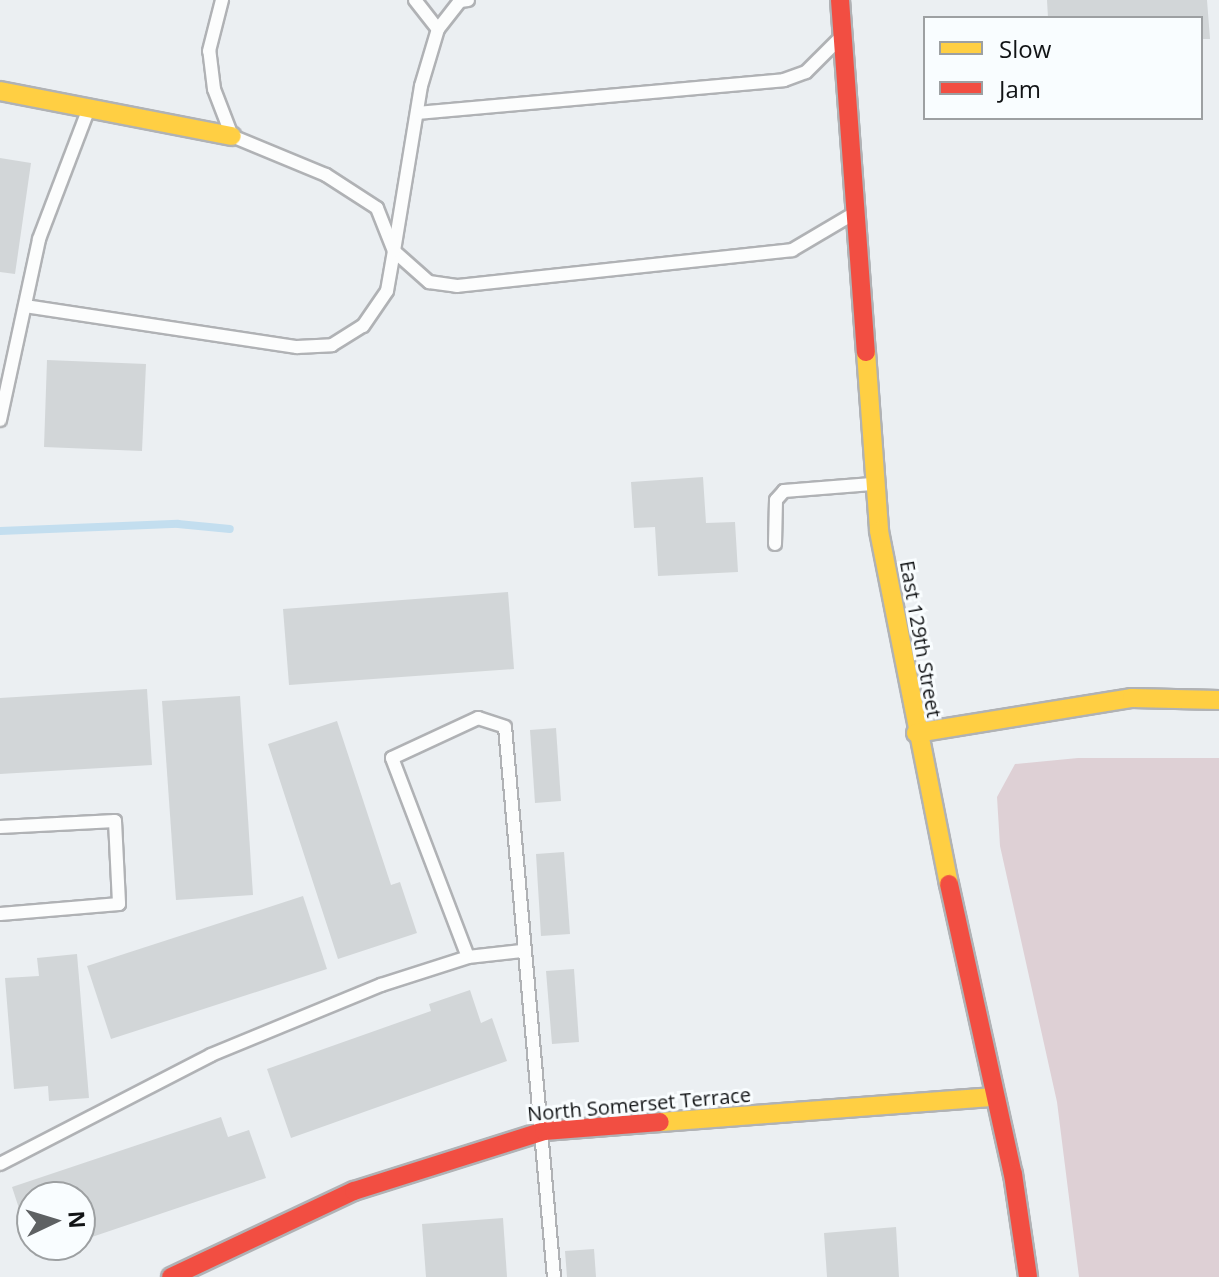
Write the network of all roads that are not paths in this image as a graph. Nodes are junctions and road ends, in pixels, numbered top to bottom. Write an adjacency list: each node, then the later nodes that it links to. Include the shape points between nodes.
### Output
1 (222, 0): 10 (lane, via 209,51 214,89)
2 (415, 0): 5 (lane)
3 (468, 0): 5 (lane, via 460,1)
4 (840, 0): 6 (street, East 129th Street)
5 (438, 29): 9 (lane)
6 (843, 35): 9 (lane, via 806,72 784,80); 11 (street, East 129th Street)
7 (0, 91): 8 (street)
8 (89, 108): 10 (street); 13 (lane, via 39,239)
9 (417, 113): 12 (lane)
10 (232, 136): 12 (lane, via 326,175 377,208)
11 (855, 212): 12 (lane, via 792,250 457,286 429,282); 15 (street, East 129th Street)
12 (394, 251): 13 (lane, via 387,291 363,326 332,345 297,347)
13 (25, 306): 14 (lane)
14 (0, 420)
15 (875, 484): 16 (lane, via 784,491 776,500); 18 (street, East 129th Street)
16 (775, 544)
17 (1219, 700): 18 (street, via 1132,698)
18 (916, 733): 23 (street, East 129th Street)
19 (0, 827): 20 (lane, via 115,821 119,904)
20 (0, 914)
21 (522, 951): 22 (lane); 22 (lane, via 505,727 478,718 392,758); 24 (lane)
22 (468, 957): 25 (lane, via 381,985 211,1055)
23 (995, 1097): 24 (street, North Somerset Terrace); 28 (street, East 129th Street)
24 (544, 1131): 26 (street, North Somerset Terrace, via 354,1191); 27 (lane)
25 (0, 1164)
26 (171, 1277)
27 (554, 1277)
28 (1028, 1277)

